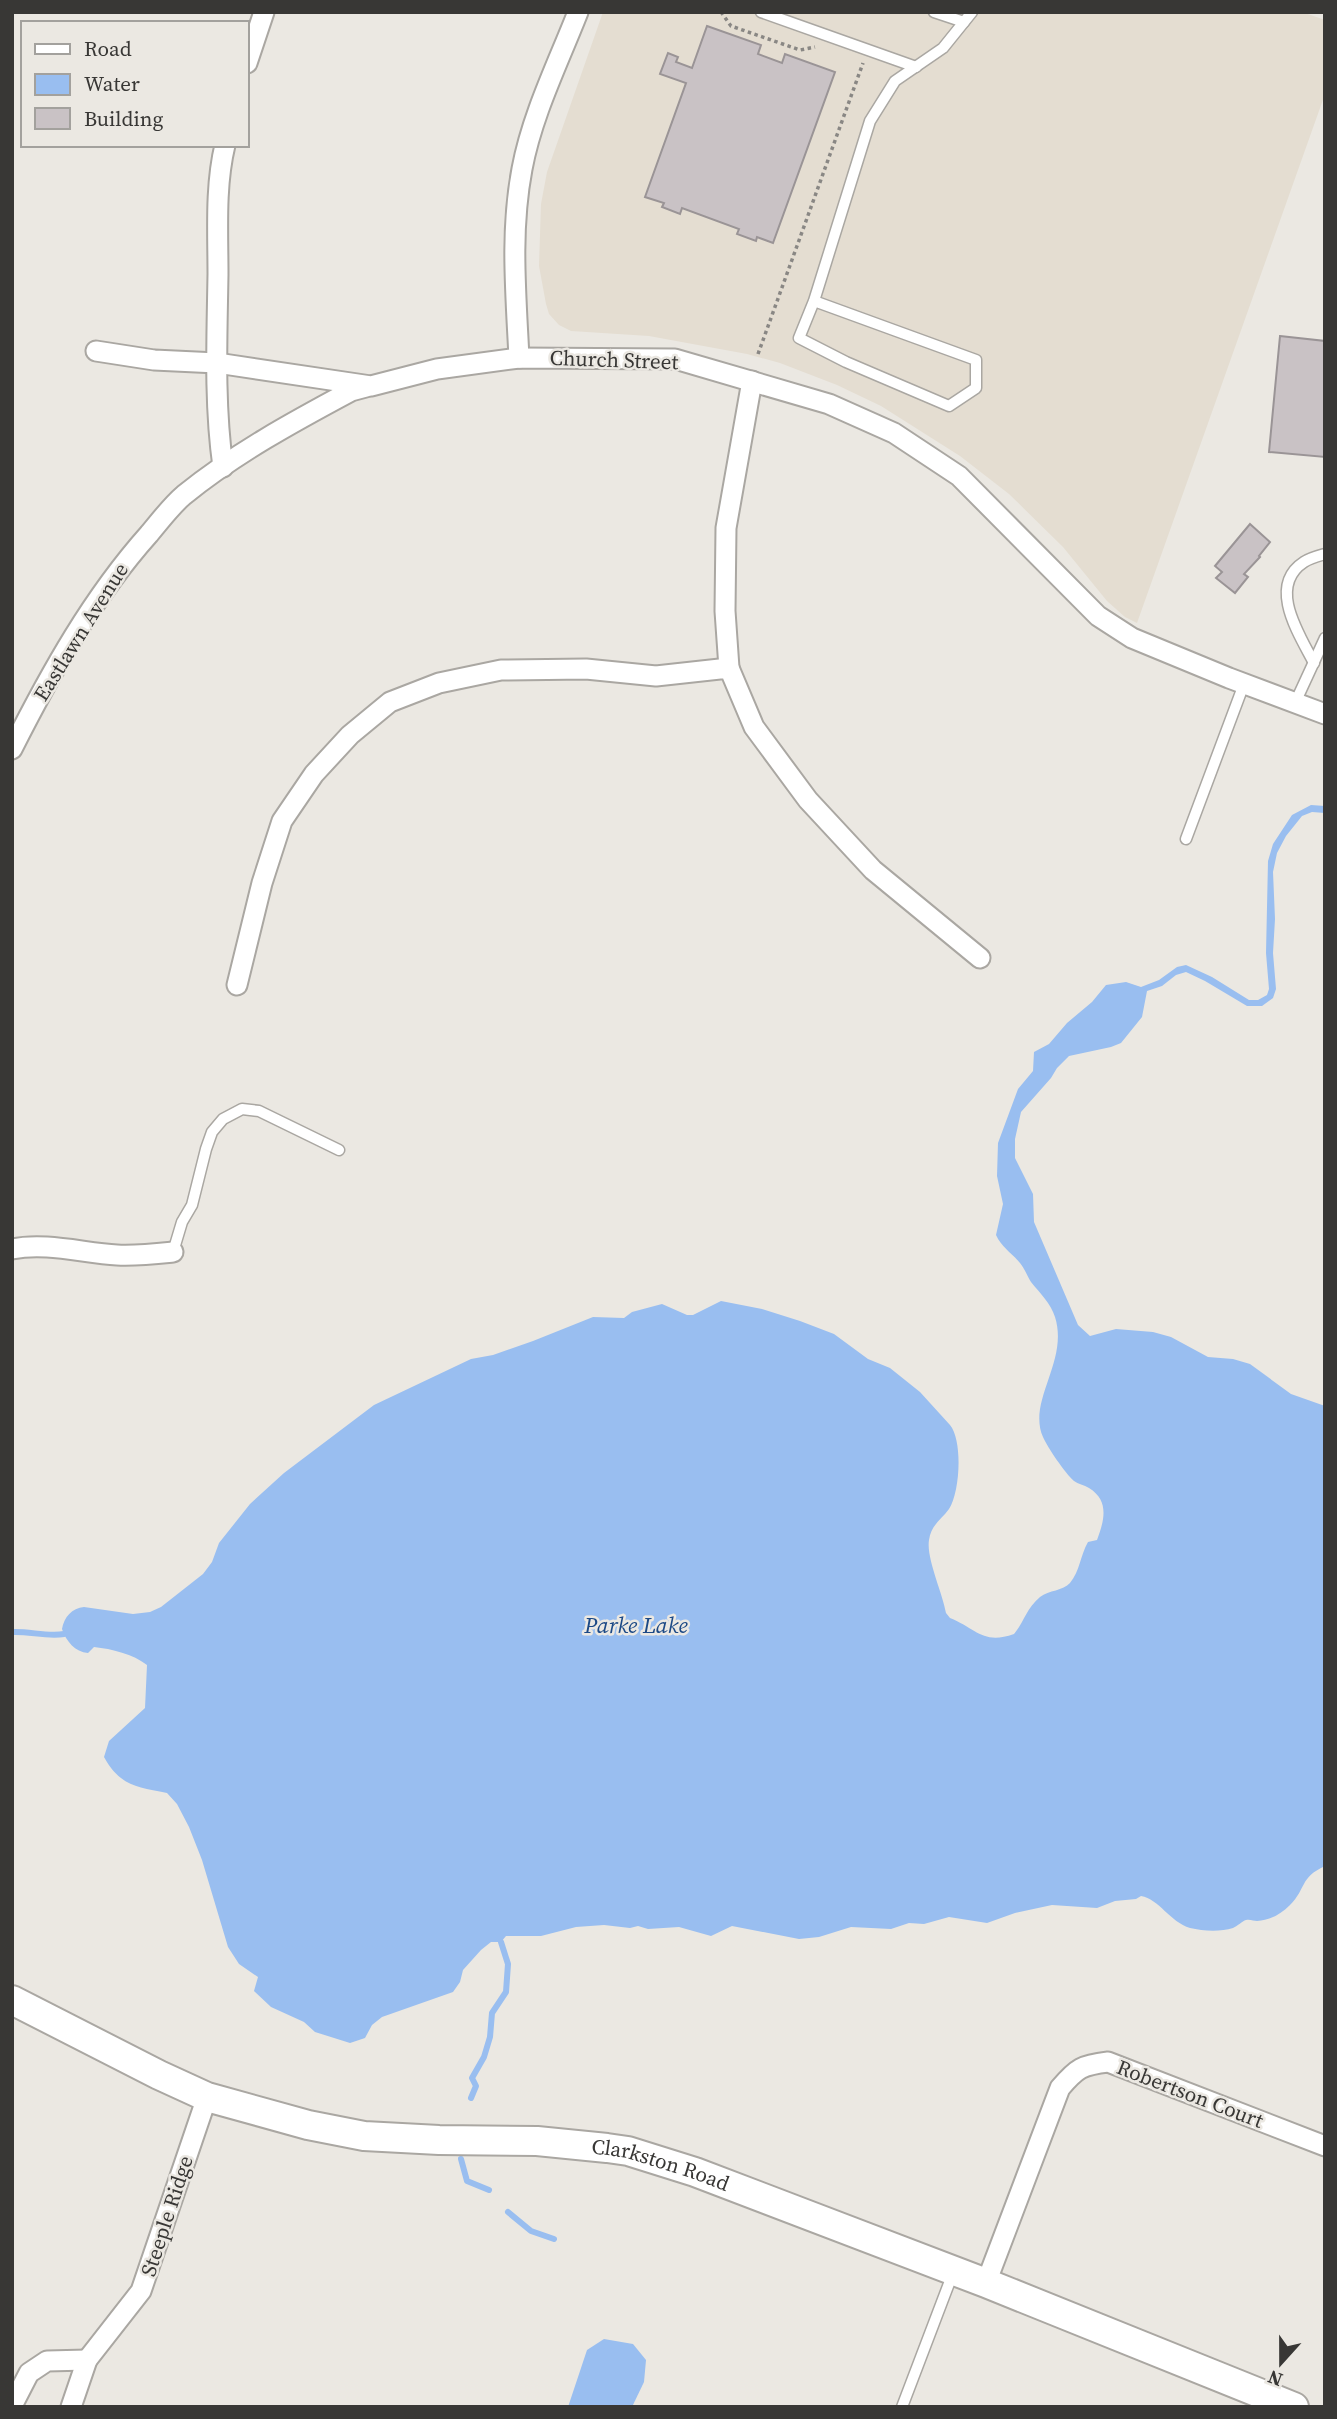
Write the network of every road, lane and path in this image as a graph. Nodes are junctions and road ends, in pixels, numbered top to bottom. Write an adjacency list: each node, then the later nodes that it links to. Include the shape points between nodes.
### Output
1 (264, 12): 10 (street)
2 (578, 12): 16 (street, via 538,112 522,168 514,228)
3 (721, 12): 8 (path, via 730,26 800,50)
4 (761, 12): 11 (lane)
5 (934, 12): 7 (lane)
6 (972, 12): 7 (lane)
7 (964, 23): 11 (lane, via 943,48)
8 (825, 45)
9 (864, 58): 15 (path)
10 (248, 60)
11 (916, 67): 13 (lane, via 895,81 870,121)
12 (224, 147): 17 (street)
13 (814, 301): 13 (lane, via 799,338 950,406 976,388 976,360)
14 (96, 351): 17 (street, Church Street)
15 (758, 354)
16 (519, 358): 18 (street, Church Street, via 675,359); 19 (street, Church Street, via 437,369)
17 (217, 363): 19 (street, Church Street); 20 (street)
18 (752, 381): 24 (street, via 726,528 724,611); 25 (street, Church Street, via 829,404 894,433 959,476 1098,616 1132,638)
19 (371, 386): 20 (street, Eastlawn Avenue, via 351,391 264,438)
20 (223, 467): 28 (street, Eastlawn Avenue, via 182,496 122,565 50,674)
21 (1325, 554): 23 (lane, via 1304,562 1286,583 1294,624)
22 (1325, 638): 23 (lane)
23 (1314, 663): 26 (lane)
24 (729, 668): 30 (street, via 754,727 808,800 873,870); 31 (street, via 656,676 586,669 501,670 439,683 390,702 351,734 314,774 282,821)
25 (1244, 684): 26 (street, Church Street); 29 (lane)
26 (1295, 703): 27 (street, Church Street)
27 (1325, 714)
28 (12, 749)
29 (1186, 839)
30 (980, 958)
31 (237, 985)
32 (339, 1150): 34 (lane, via 259,1111 242,1109 223,1119 205,1149)
33 (12, 1249): 34 (street, via 47,1247 117,1255)
34 (173, 1252)
35 (12, 2000): 36 (street, Clarkston Road)
36 (207, 2097): 38 (street, Clarkston Road, via 364,2136 537,2141 628,2151); 40 (street, Steeple Ridge, via 141,2291)
37 (1325, 2146): 39 (street, Robertson Court, via 1108,2062 1085,2065 1060,2088)
38 (954, 2271): 39 (street, Clarkston Road); 44 (lane)
39 (986, 2283): 41 (street, Clarkston Road)
40 (87, 2360): 42 (street, via 47,2361 29,2374); 43 (street, Steeple Ridge)
41 (1261, 2401): 45 (street, Clarkston Road)
42 (12, 2406)
43 (71, 2407)
44 (902, 2407)
45 (1294, 2407)

